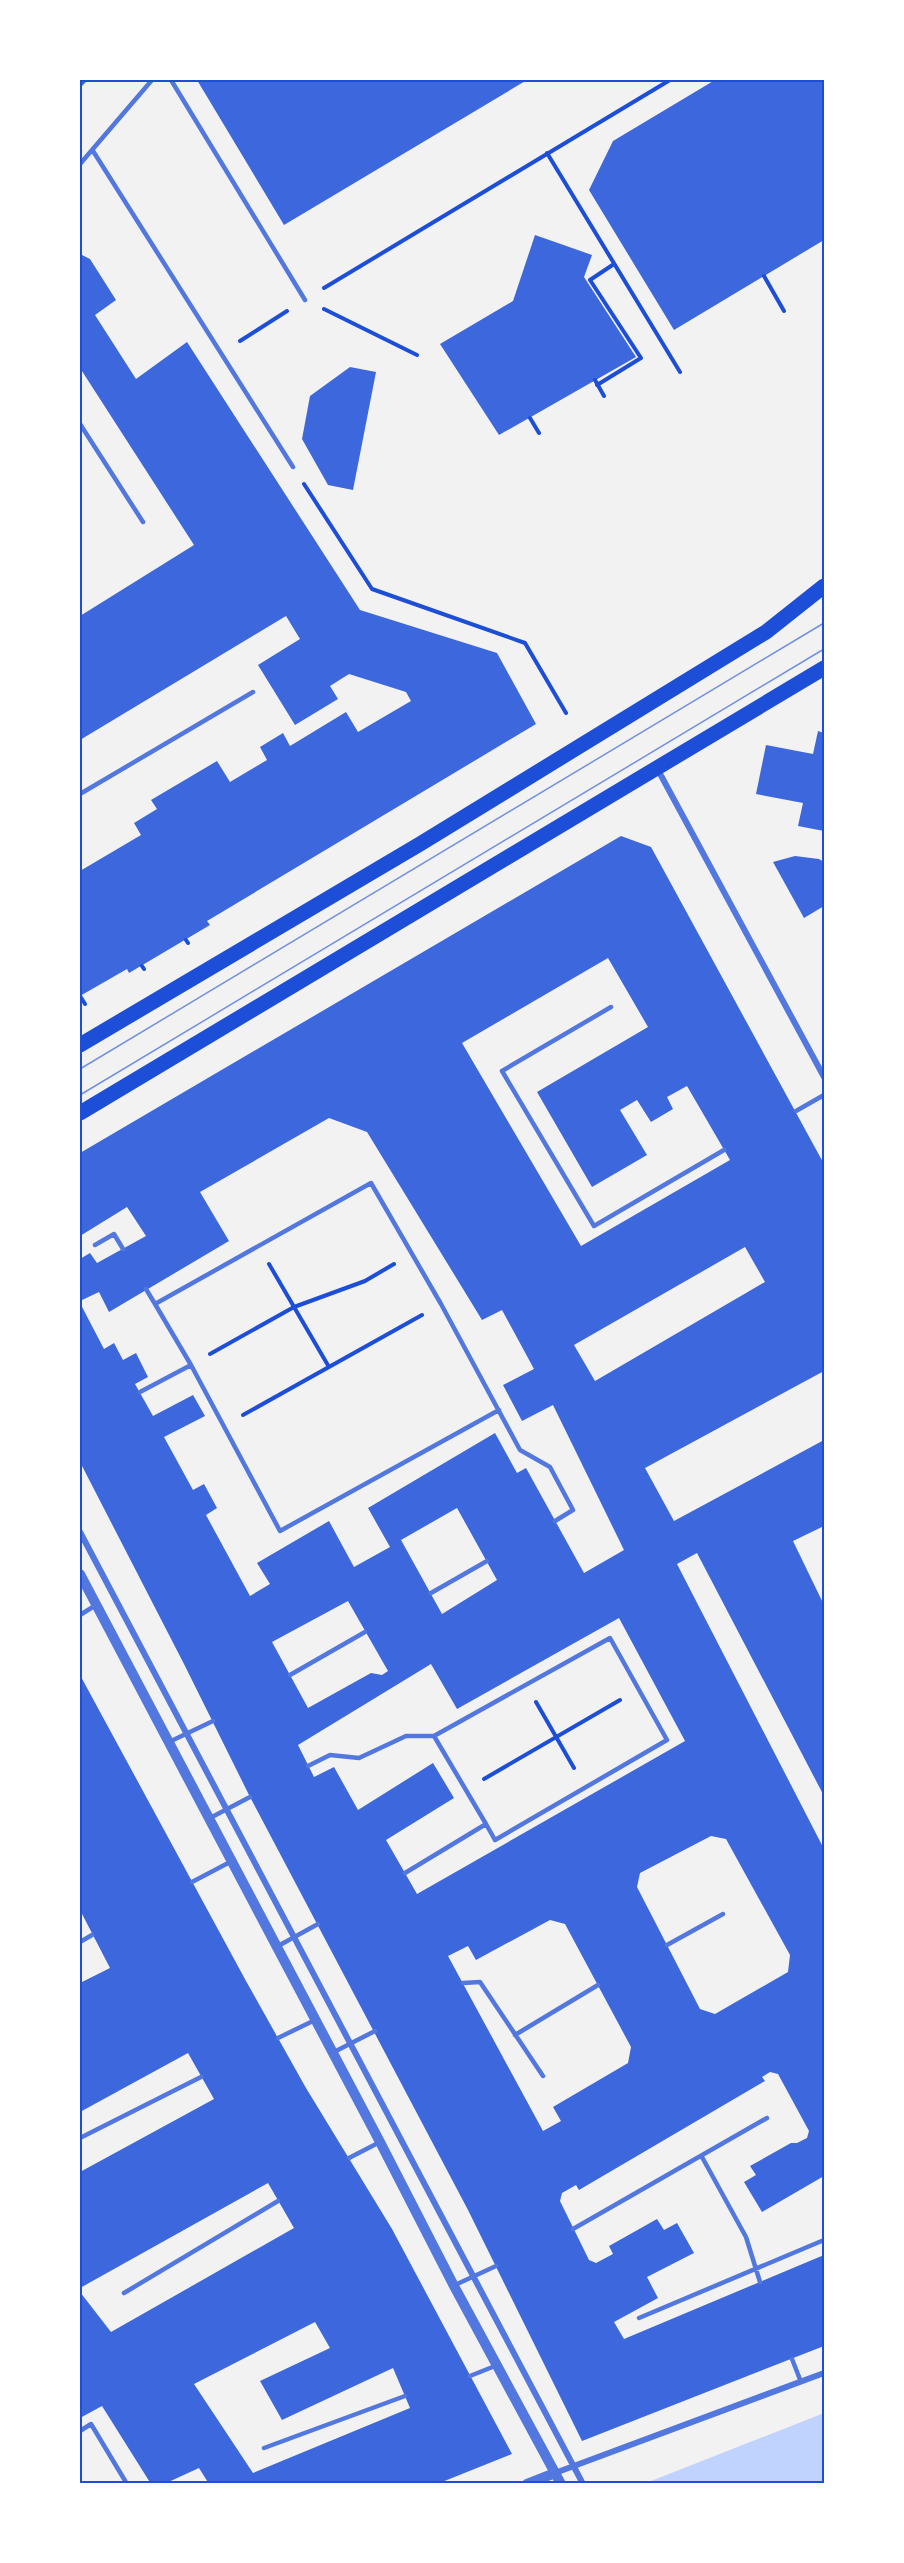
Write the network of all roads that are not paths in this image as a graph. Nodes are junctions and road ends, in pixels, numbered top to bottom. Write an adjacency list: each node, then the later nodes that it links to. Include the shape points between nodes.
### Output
1 (152, 80): 3 (lane)
2 (171, 80): 5 (lane)
3 (93, 151): 4 (lane); 7 (lane)
4 (80, 164)
5 (305, 300)
6 (80, 424): 8 (lane)
7 (293, 467)
8 (143, 522)
9 (825, 586): 15 (main road, via 756,638 420,844)
10 (825, 668): 12 (main road)
11 (253, 692): 13 (lane)
12 (656, 766): 16 (street); 19 (main road)
13 (80, 794)
14 (611, 1006): 20 (lane, via 502,1071 594,1226)
15 (80, 1045)
16 (825, 1077)
17 (825, 1095): 18 (lane)
18 (796, 1111)
19 (80, 1113)
20 (724, 1150)
21 (95, 1245): 22 (lane, via 114,1234)
22 (123, 1249)
23 (147, 1289): 24 (lane)
24 (155, 1304): 25 (lane); 27 (lane, via 371,1183)
25 (191, 1365): 26 (lane); 27 (lane, via 280,1531)
26 (140, 1392)
27 (499, 1410): 28 (lane, via 520,1450 550,1467 573,1510)
28 (555, 1521)
29 (80, 1532): 38 (street)
30 (487, 1561): 32 (lane)
31 (80, 1574): 33 (street)
32 (431, 1593)
33 (96, 1605): 34 (lane); 40 (street)
34 (80, 1614)
35 (365, 1632): 36 (lane)
36 (290, 1675)
37 (213, 1721): 38 (lane)
38 (186, 1734): 40 (lane); 43 (street)
39 (434, 1736): 41 (lane, via 406,1736 359,1758 330,1755); 45 (lane); 45 (lane, via 610,1638 667,1740 495,1839)
40 (169, 1742): 44 (street)
41 (308, 1766)
42 (250, 1797): 43 (lane)
43 (226, 1809): 44 (lane); 52 (street)
44 (209, 1818): 46 (street)
45 (486, 1824): 47 (lane)
46 (232, 1861): 48 (lane); 55 (street)
47 (405, 1873)
48 (192, 1882)
49 (723, 1914): 54 (lane)
50 (318, 1924): 52 (lane)
51 (92, 1935): 53 (lane)
52 (294, 1937): 55 (lane); 62 (street)
53 (80, 1942)
54 (667, 1945)
55 (277, 1946): 58 (street)
56 (463, 1983): 60 (lane, via 480,1982)
57 (598, 1985): 60 (lane)
58 (315, 2019): 61 (lane); 63 (street)
59 (375, 2031): 62 (lane)
60 (515, 2035): 64 (lane)
61 (278, 2038)
62 (350, 2044): 63 (lane); 76 (street)
63 (333, 2053): 68 (street)
64 (543, 2076)
65 (201, 2077): 67 (lane)
66 (767, 2118): 69 (lane)
67 (80, 2139)
68 (380, 2142): 70 (lane); 78 (street)
69 (702, 2157): 72 (lane); 75 (lane, via 746,2237)
70 (349, 2158)
71 (278, 2201): 79 (lane)
72 (573, 2229)
73 (825, 2240): 75 (lane)
74 (496, 2266): 76 (lane)
75 (756, 2269): 77 (lane); 80 (lane)
76 (473, 2277): 78 (lane); 89 (street)
77 (760, 2282)
78 (453, 2286): 82 (street)
79 (124, 2293)
80 (639, 2318)
81 (792, 2359): 85 (lane)
82 (498, 2365): 84 (lane); 90 (street)
83 (825, 2373): 85 (street)
84 (470, 2376)
85 (801, 2382): 89 (street)
86 (405, 2396): 88 (lane)
87 (80, 2430): 91 (lane, via 91,2424)
88 (264, 2448)
89 (573, 2466): 90 (street); 94 (street)
90 (555, 2473): 92 (street); 93 (street)
91 (127, 2484)
92 (527, 2484)
93 (561, 2484)
94 (582, 2484)

